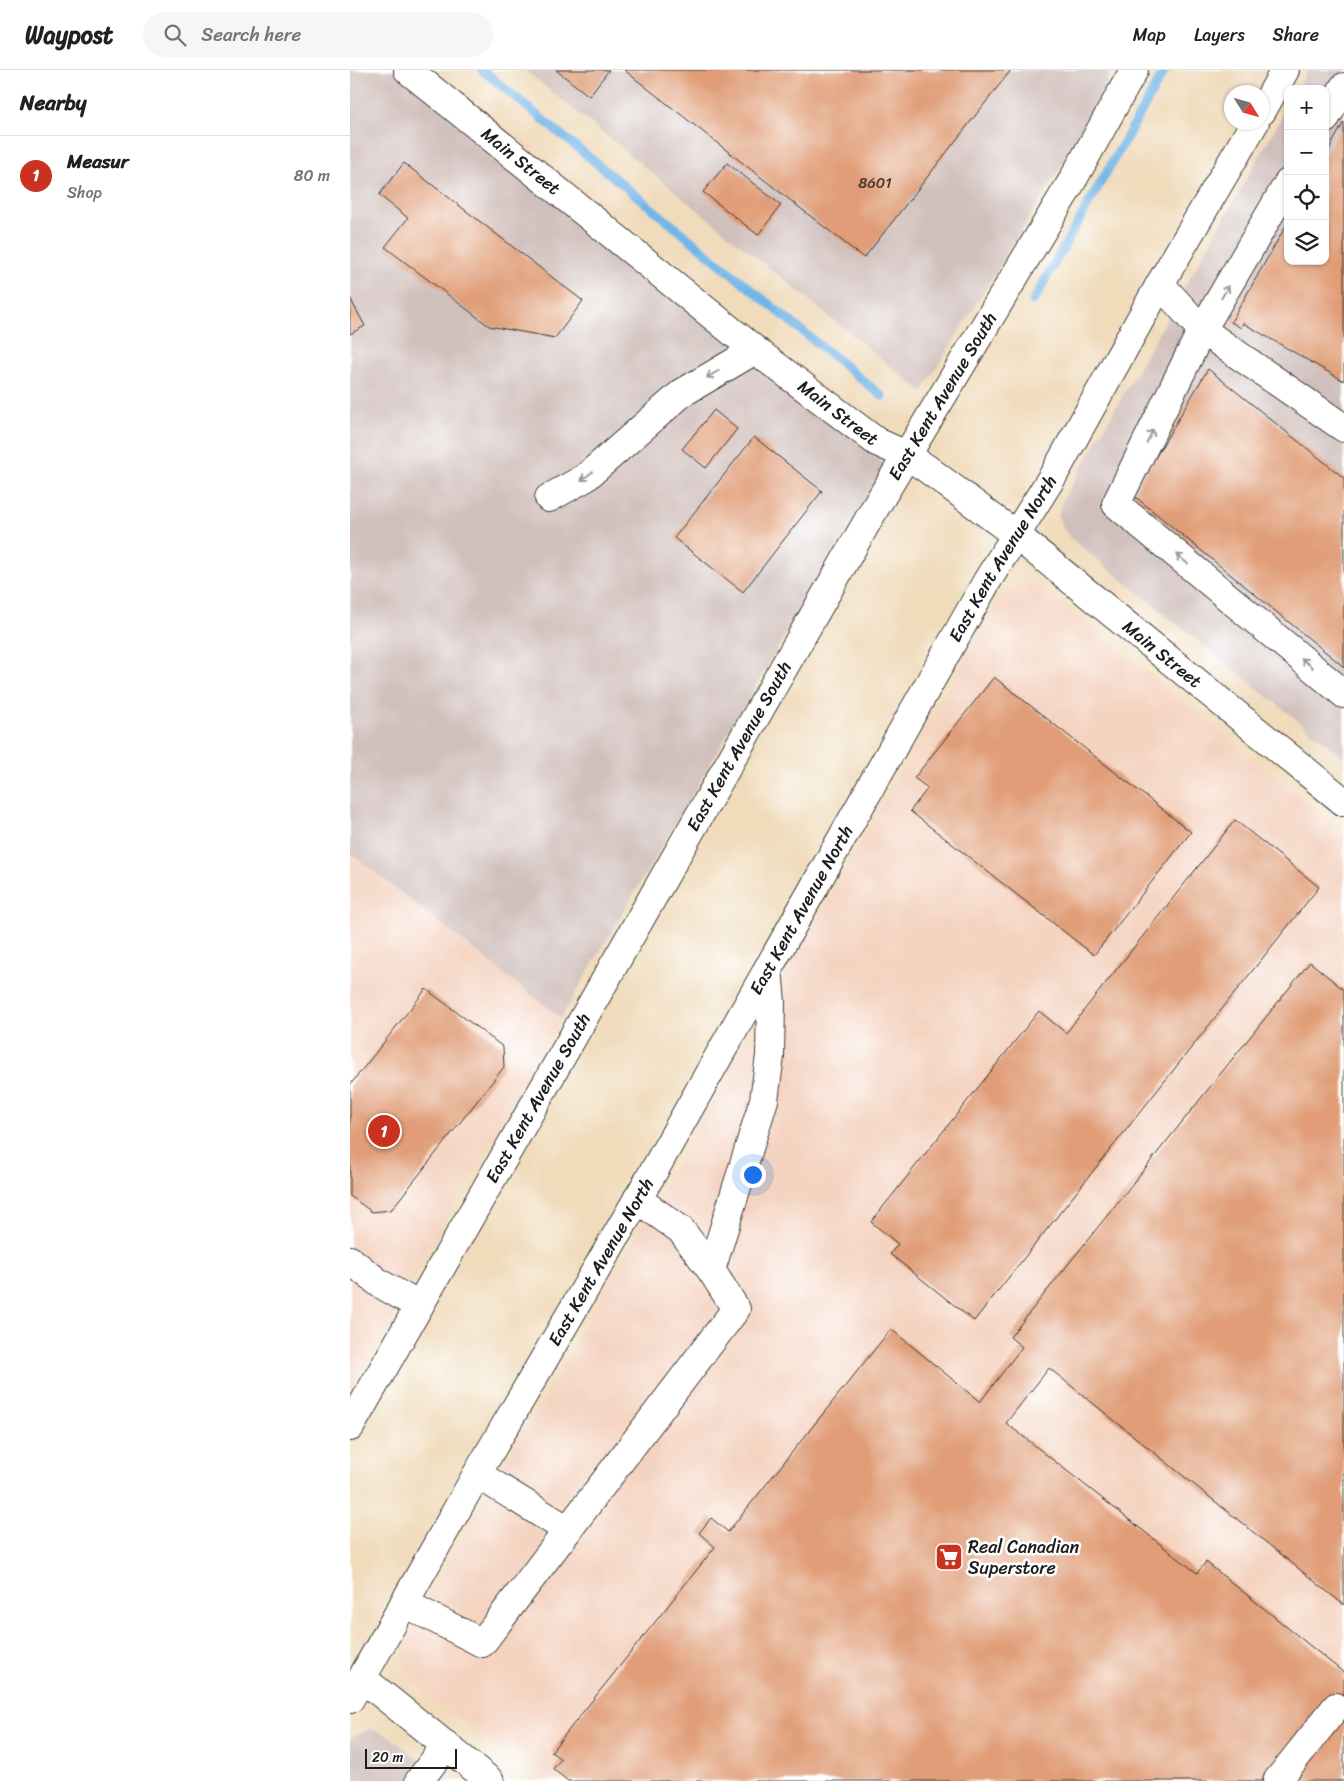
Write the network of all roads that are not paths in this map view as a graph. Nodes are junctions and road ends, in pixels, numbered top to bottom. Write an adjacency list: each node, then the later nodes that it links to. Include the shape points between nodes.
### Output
1 (408, 70): 11 (street, Main Street)
2 (1134, 70): 13 (street, East Kent Avenue South, via 1071,183)
3 (1285, 70): 5 (street)
4 (1344, 87): 6 (street)
5 (1269, 99)
6 (1329, 112)
7 (1250, 130): 9 (street, East Kent Avenue North)
8 (1284, 190): 10 (street, one-way to 8)
9 (1160, 284): 10 (street); 15 (street, East Kent Avenue North, via 1054,474)
10 (1202, 330): 12 (street); 16 (street, one-way to 10, via 1116,504)
11 (755, 350): 13 (street, Main Street, via 877,442); 14 (street, one-way to 14, via 682,392 585,478)
12 (1344, 428)
13 (906, 455): 15 (street, Main Street); 22 (street, East Kent Avenue South)
14 (548, 498)
15 (1016, 534): 17 (street, Main Street); 18 (street, East Kent Avenue North)
16 (1344, 694)
17 (1344, 802)
18 (768, 968): 19 (street, East Kent Avenue North); 21 (street, via 770,1056 764,1100)
19 (637, 1199): 21 (street, via 681,1230); 24 (street, East Kent Avenue North)
20 (350, 1260): 22 (street, via 379,1283)
21 (712, 1270): 25 (street, via 736,1309)
22 (419, 1306): 23 (street, East Kent Avenue South)
23 (350, 1427)
24 (477, 1474): 25 (street); 26 (street, East Kent Avenue North)
25 (568, 1530): 26 (street, via 482,1643)
26 (404, 1603): 27 (street, East Kent Avenue North)
27 (356, 1689): 29 (street)
28 (1336, 1707): 32 (street)
29 (446, 1745): 30 (street); 31 (street)
30 (419, 1781)
31 (490, 1781)
32 (1277, 1781)

